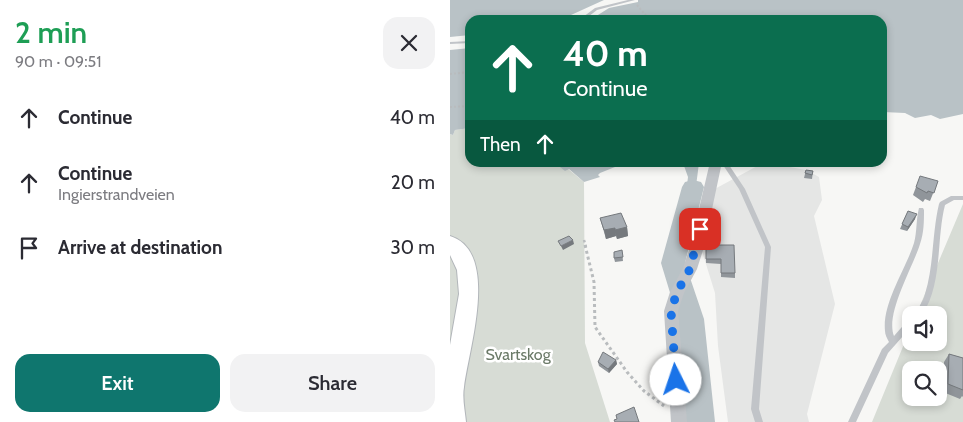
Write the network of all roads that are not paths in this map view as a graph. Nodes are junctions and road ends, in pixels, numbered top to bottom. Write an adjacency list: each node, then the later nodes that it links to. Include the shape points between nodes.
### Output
1 (633, 0): 2 (lane)
2 (588, 15)
3 (465, 42): 4 (lane)
4 (450, 43)
5 (715, 167): 13 (street, via 697,247 671,311)
6 (727, 167): 15 (lane, via 742,189 768,247 755,409)
7 (963, 198): 10 (lane, via 952,198 942,204 936,220)
8 (922, 210): 12 (lane, via 918,242 891,311 888,332)
9 (450, 243): 14 (main road, via 465,264 470,287 452,389)
10 (926, 306)
11 (902, 331): 12 (lane)
12 (892, 342): 16 (lane)
13 (679, 420)
14 (454, 422)
15 (759, 422)
16 (852, 422)

